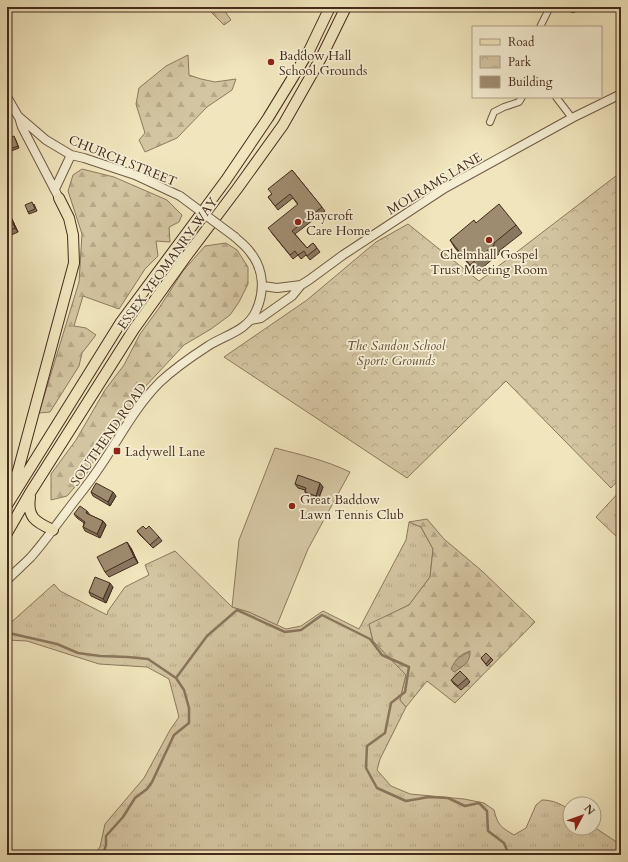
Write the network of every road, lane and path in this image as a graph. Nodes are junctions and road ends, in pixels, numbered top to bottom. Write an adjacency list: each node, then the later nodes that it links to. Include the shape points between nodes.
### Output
1 (330, 7): 20 (main road, ESSEX YEOMANRY WAY, via 309,51 268,118 226,180 121,322)
2 (346, 7): 18 (main road, ESSEX YEOMANRY WAY, via 283,125 134,330)
3 (548, 11): 4 (street)
4 (540, 26)
5 (621, 94): 10 (street, MOLRAMS LANE)
6 (7, 97): 9 (street, CHURCH STREET)
7 (521, 98): 11 (street, via 519,102 494,112)
8 (557, 98): 10 (street)
9 (18, 116): 12 (street, CHURCH STREET, via 46,140); 13 (street)
10 (572, 118): 16 (street, MOLRAMS LANE, via 445,188)
11 (490, 122)
12 (71, 155): 13 (street); 14 (street, CHURCH STREET, via 135,175)
13 (57, 194): 19 (main road, via 74,235 74,263 18,471)
14 (180, 196): 15 (street, SOUTHEND ROAD, bridge, via 250,250 260,271)
15 (262, 286): 16 (street); 17 (street, SOUTHEND ROAD, via 261,299)
16 (301, 286): 17 (street, MOLRAMS LANE, via 292,296 261,318)
17 (251, 320): 21 (street, SOUTHEND ROAD, via 243,328 209,345 175,368 159,383 140,404 97,471)
18 (30, 493): 21 (main road, via 29,511 39,523); 22 (main road, ESSEX YEOMANRY WAY)
19 (7, 500)
20 (7, 505)
21 (53, 530): 23 (street, SOUTHEND ROAD)
22 (7, 534)
23 (7, 580)

